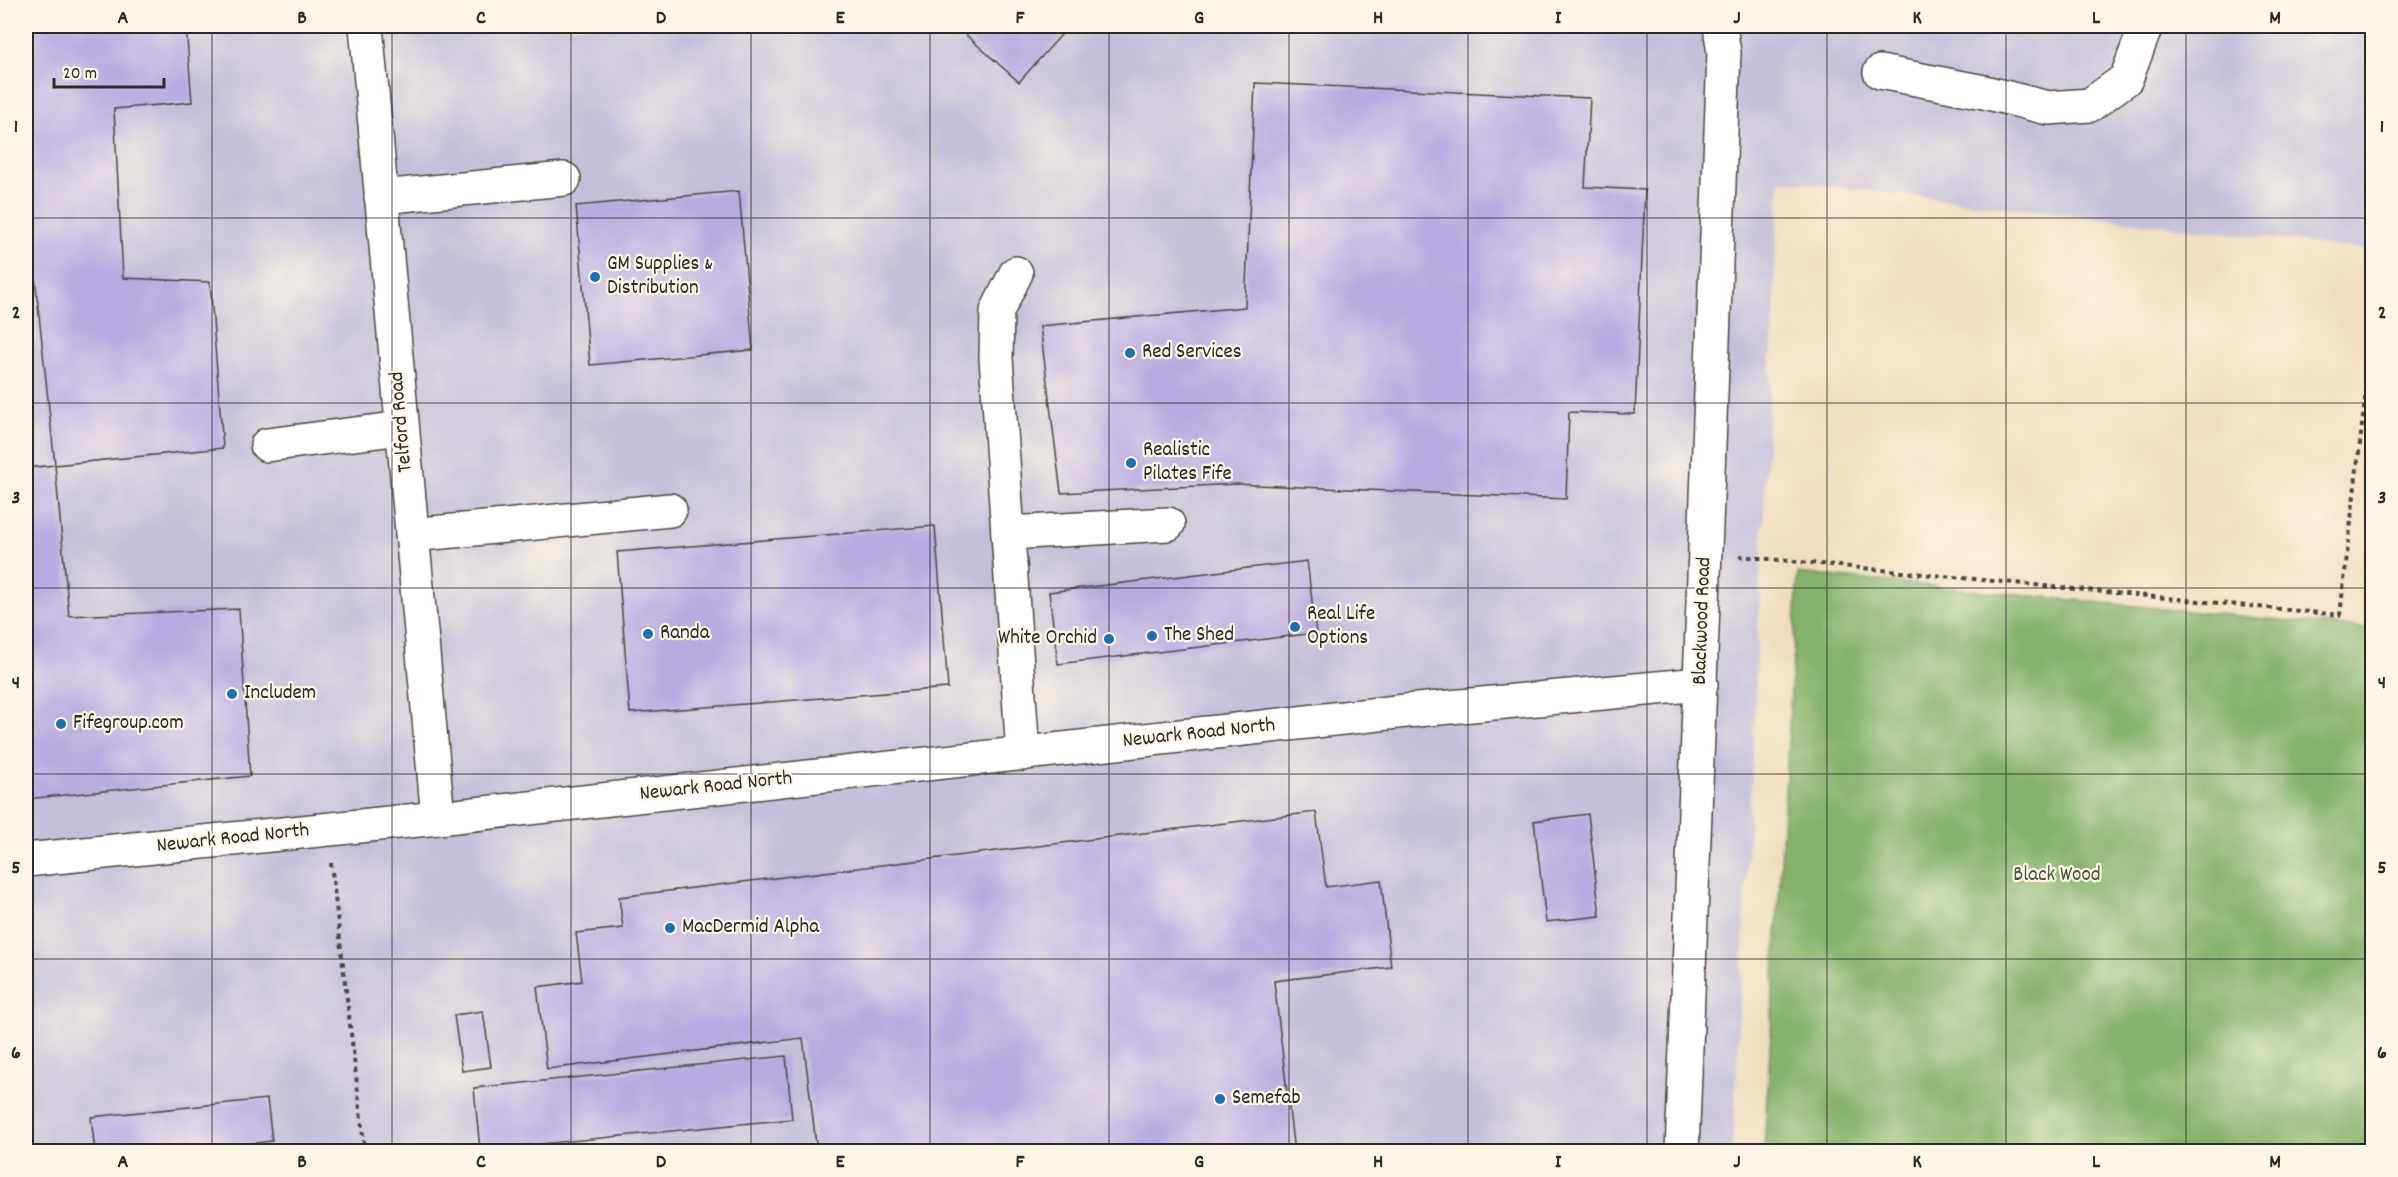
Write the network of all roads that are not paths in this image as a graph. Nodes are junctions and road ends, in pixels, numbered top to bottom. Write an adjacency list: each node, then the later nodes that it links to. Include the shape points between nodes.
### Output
1 (366, 26): 6 (street, Telford Road)
2 (1720, 26): 14 (street, Blackwood Road, via 1724,52)
3 (2146, 26): 4 (street, via 2126,79 2090,105 2048,108)
4 (1880, 72)
5 (564, 179): 6 (street)
6 (381, 196): 8 (street, Telford Road)
7 (1016, 273): 12 (street, via 997,311 996,358)
8 (402, 428): 9 (street); 13 (street, Telford Road)
9 (267, 445)
10 (670, 510): 13 (street)
11 (1168, 524): 12 (street)
12 (1008, 533): 15 (street)
13 (412, 536): 16 (street, Telford Road)
14 (1701, 684): 15 (street, Newark Road North, via 1406,711); 18 (street, Blackwood Road)
15 (1023, 754): 16 (street, Newark Road North)
16 (438, 818): 17 (street, Newark Road North)
17 (26, 860)
18 (1682, 1152)

